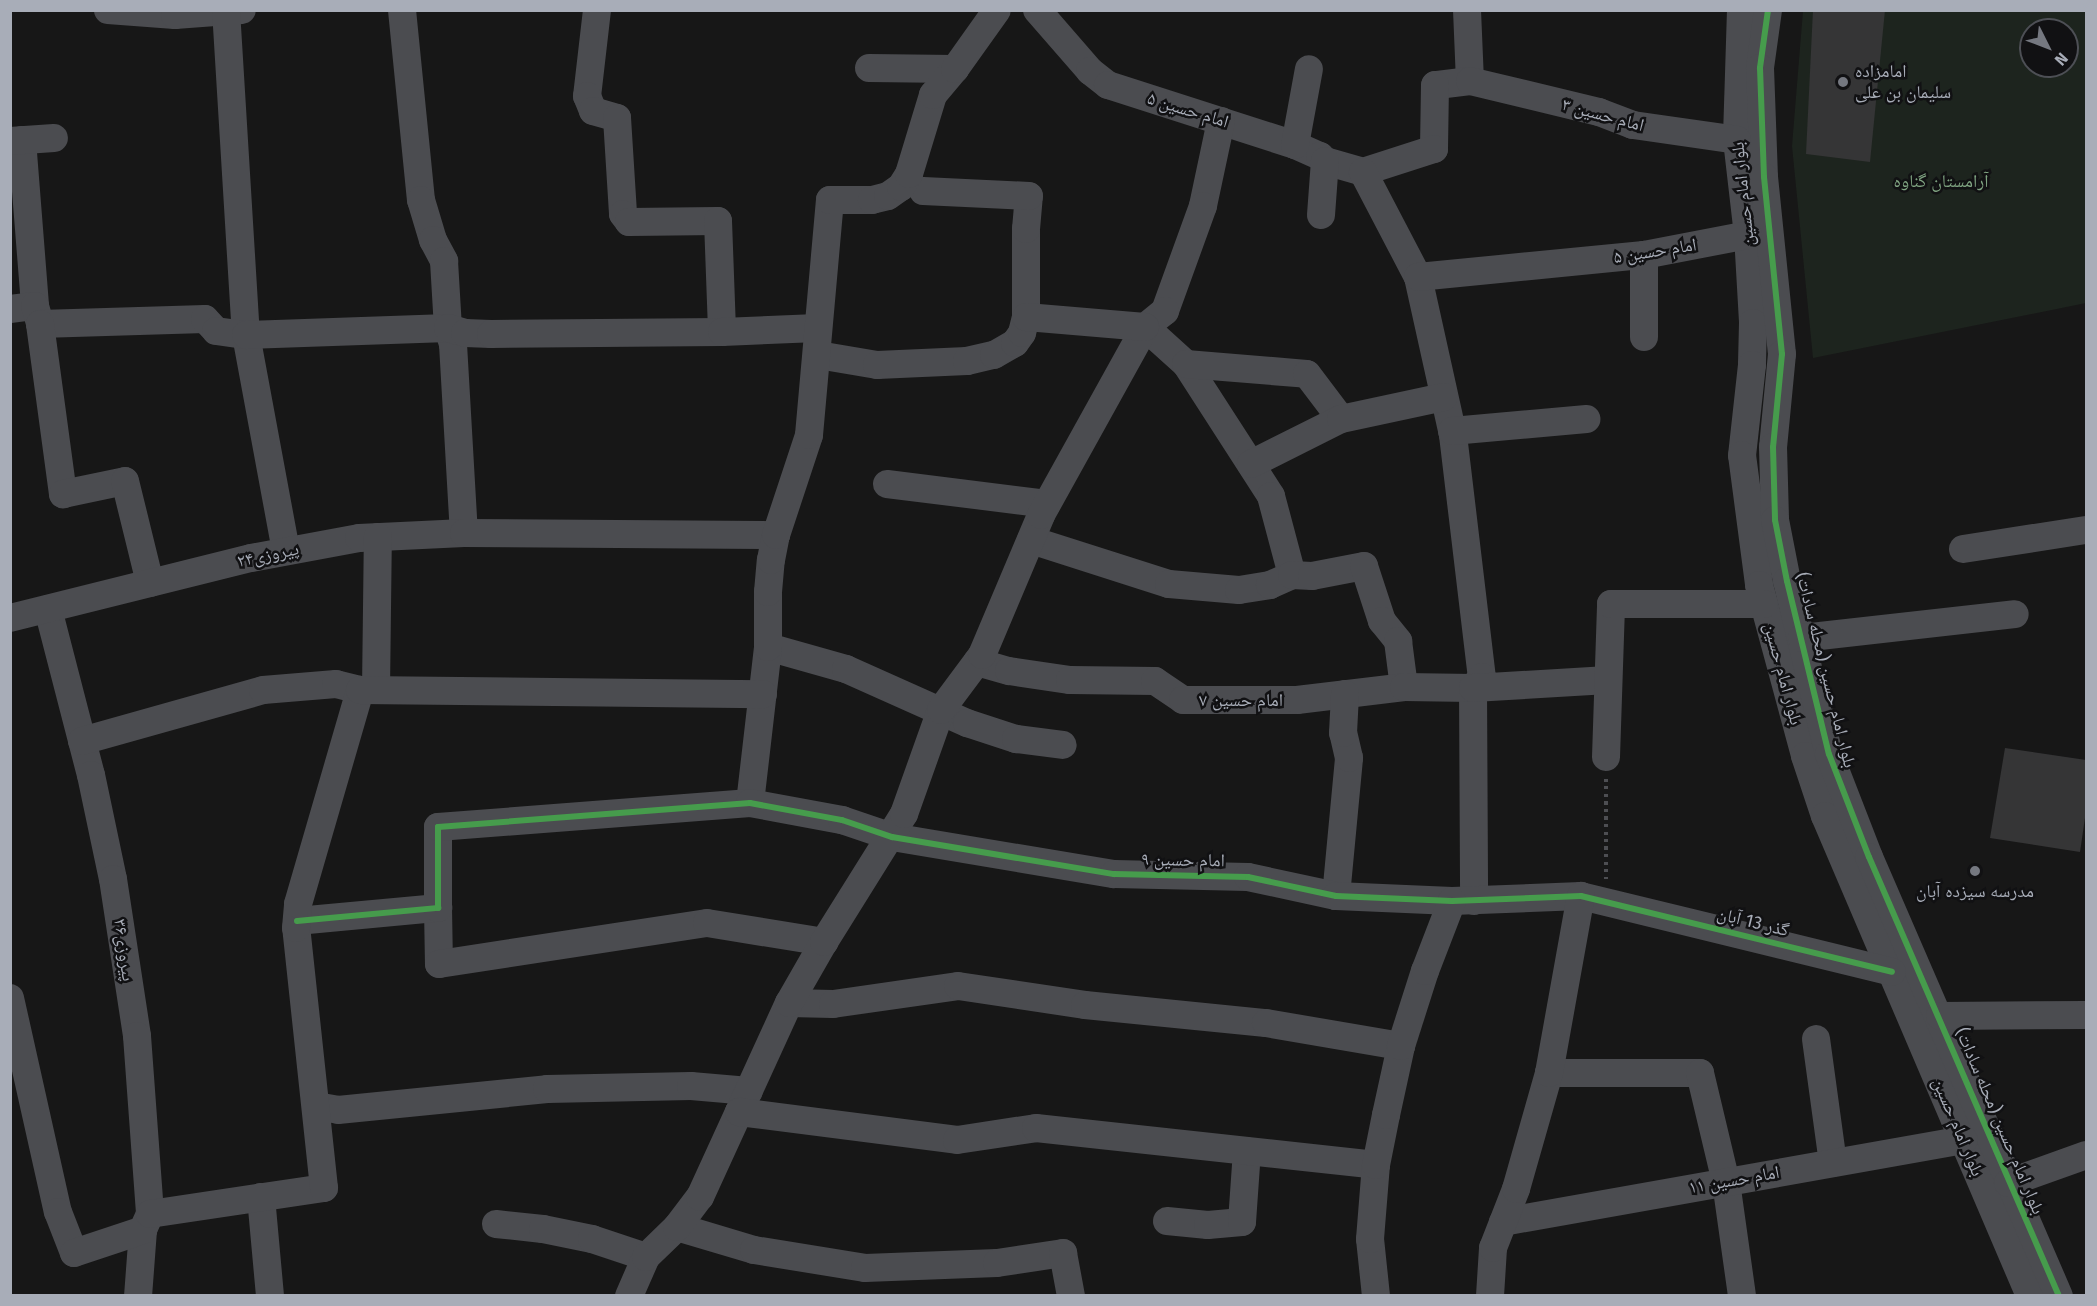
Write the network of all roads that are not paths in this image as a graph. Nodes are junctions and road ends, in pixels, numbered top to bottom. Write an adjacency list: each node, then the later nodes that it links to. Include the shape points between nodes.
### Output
1 (108, 10): 9 (street, via 175,15)
2 (402, 10): 29 (street, via 421,200 444,261)
3 (597, 10): 30 (street, via 587,96 593,111 617,118 622,214 629,222 718,221)
4 (997, 10): 11 (street)
5 (1037, 10): 14 (street, امام حسین ۵, via 1108,86)
6 (1467, 10): 13 (street)
7 (1741, 10): 17 (street, بلوار امام حسین)
8 (1767, 10): 55 (street, بلوار امام حسین (محله سادات), via 1760,68 1764,166 1782,354 1773,447 1775,519)
9 (231, 11): 31 (street)
10 (869, 68): 11 (street)
11 (955, 69): 33 (street, via 933,95 909,174 901,187 872,200 830,200)
12 (1309, 69): 18 (street)
13 (1470, 81): 17 (street, امام حسین ۳, via 1599,112 1633,125); 20 (street, via 1435,85 1434,149)
14 (1221, 121): 18 (street, امام حسین ۵); 28 (street, via 1199,216 1164,311)
15 (54, 138): 16 (street)
16 (16, 140): 26 (street)
17 (1737, 140): 23 (street, بلوار امام حسین)
18 (1295, 145): 19 (street, امام حسین ۵)
19 (1324, 161): 20 (street, امام حسین ۵); 22 (street)
20 (1363, 172): 25 (street)
21 (923, 191): 27 (street, via 1029,196)
22 (1321, 215)
23 (1748, 235): 24 (street, امام حسین ۵); 51 (street, بلوار امام حسین, via 1752,365 1742,455)
24 (1644, 255): 25 (street, امام حسین ۵); 32 (street)
25 (1418, 277): 35 (street)
26 (29, 313): 31 (street, via 205,319 216,331); 50 (street, via 63,494 125,481)
27 (1026, 317): 28 (street); 33 (street, via 1015,343 994,355 967,361 876,365)
28 (1145, 327): 34 (street); 41 (street)
29 (448, 328): 30 (street, via 491,334); 31 (street); 43 (street, via 453,344)
30 (722, 332): 33 (street)
31 (246, 335): 48 (street)
32 (1644, 337)
33 (817, 342): 44 (street, via 809,435)
34 (1186, 364): 36 (street, via 1307,374); 39 (street)
35 (1444, 397): 36 (street); 38 (street)
36 (1341, 419): 39 (street)
37 (1586, 419): 38 (street)
38 (1452, 431): 60 (street, via 1482,677)
39 (1251, 464): 49 (street, via 1271,496)
40 (887, 484): 41 (street)
41 (1047, 504): 46 (street)
42 (2086, 530): 47 (street)
43 (464, 533): 44 (street, پیروزی۲۴); 45 (street, پیروزی۲۴)
44 (776, 535): 56 (street, via 768,592)
45 (378, 537): 48 (street, پیروزی۲۴); 61 (street)
46 (1031, 540): 49 (street, via 1169,584 1239,590 1270,585); 57 (street)
47 (1963, 549)
48 (286, 550): 50 (street, پیروزی۲۴)
49 (1292, 575): 59 (street, via 1312,576 1364,566 1382,621 1398,641)
50 (150, 583): 52 (street, پیروزی۲۴)
51 (1764, 604): 58 (street, via 1611,604); 76 (street, بلوار امام حسین, via 1825,816)
52 (48, 609): 54 (street, پیروزی۲۴); 65 (street, پیروزی۳۶)
53 (2015, 614): 55 (street)
54 (10, 618)
55 (1802, 638): 80 (street, بلوار امام حسین (محله سادات), via 1828,754)
56 (768, 647): 62 (street); 64 (street, via 846,669)
57 (976, 662): 63 (street, امام حسین ۷, via 1070,680 1155,681 1183,700 1297,700); 64 (street)
58 (1608, 680): 60 (street, امام حسین ۷); 67 (street)
59 (1404, 687): 60 (street, امام حسین ۷); 63 (street, امام حسین ۷)
60 (1473, 688): 72 (street)
61 (368, 690): 62 (street); 65 (street, via 336,684 263,690); 74 (street, via 298,904)
62 (763, 694): 68 (street)
63 (1345, 694): 70 (street, via 1343,733 1349,758)
64 (941, 710): 66 (street, via 1016,739); 69 (street)
65 (82, 741): 95 (street, پیروزی۳۶, via 113,879 136,1036)
66 (1063, 745)
67 (1606, 757)
68 (750, 803): 69 (street, امام حسین ۹, via 842,820); 73 (street, امام حسین ۹, via 438,827)
69 (892, 837): 70 (street, امام حسین ۹, via 1114,874 1248,877); 75 (street)
70 (1336, 896): 72 (street, امام حسین ۹)
71 (1594, 898): 72 (street, گذر 13 آبان); 76 (street, گذر 13 آبان); 83 (street)
72 (1463, 901): 82 (street, via 1425,971)
73 (438, 908): 74 (street); 75 (street, via 439,964 706,923)
74 (297, 921): 85 (street)
75 (824, 942): 78 (street)
76 (1892, 972): 86 (street, بلوار امام حسین)
77 (10, 998): 95 (street, via 58,1212 74,1253)
78 (789, 1003): 82 (street, via 833,1004 958,986 1085,1005 1266,1023); 84 (street)
79 (2086, 1015): 80 (street)
80 (1940, 1016): 92 (street, بلوار امام حسین (محله سادات))
81 (1816, 1040): 89 (street)
82 (1401, 1046): 90 (street)
83 (1549, 1073): 91 (street, via 1700,1073); 96 (street)
84 (744, 1101): 85 (street, via 691,1086 547,1089 338,1110); 87 (street, via 957,1140 1036,1128); 98 (street, via 700,1197)
85 (316, 1106): 93 (street, via 324,1188)
86 (1964, 1140): 89 (street, امام حسین ۱۱); 107 (street, بلوار امام حسین)
87 (1247, 1151): 90 (street); 94 (street, via 1242,1222 1208,1225)
88 (2086, 1155): 92 (street)
89 (1833, 1163): 91 (street, امام حسین ۱۱)
90 (1376, 1165): 104 (street, via 1370,1239)
91 (1726, 1182): 96 (street, امام حسین ۱۱); 106 (street)
92 (2008, 1183): 108 (street, بلوار امام حسین (محله سادات))
93 (261, 1197): 95 (street); 101 (street)
94 (1167, 1221)
95 (147, 1222): 100 (street, پیروزی۳۶)
96 (1503, 1222): 105 (street, via 1493,1248)
97 (496, 1224): 99 (street, via 592,1239)
98 (677, 1227): 99 (street); 103 (street, via 754,1250 865,1268 997,1263 1063,1253)
99 (646, 1257): 102 (street)
100 (138, 1296)
101 (270, 1296)
102 (629, 1296)
103 (1071, 1296)
104 (1376, 1296)
105 (1490, 1296)
106 (1742, 1296)
107 (2030, 1296)
108 (2059, 1296)

